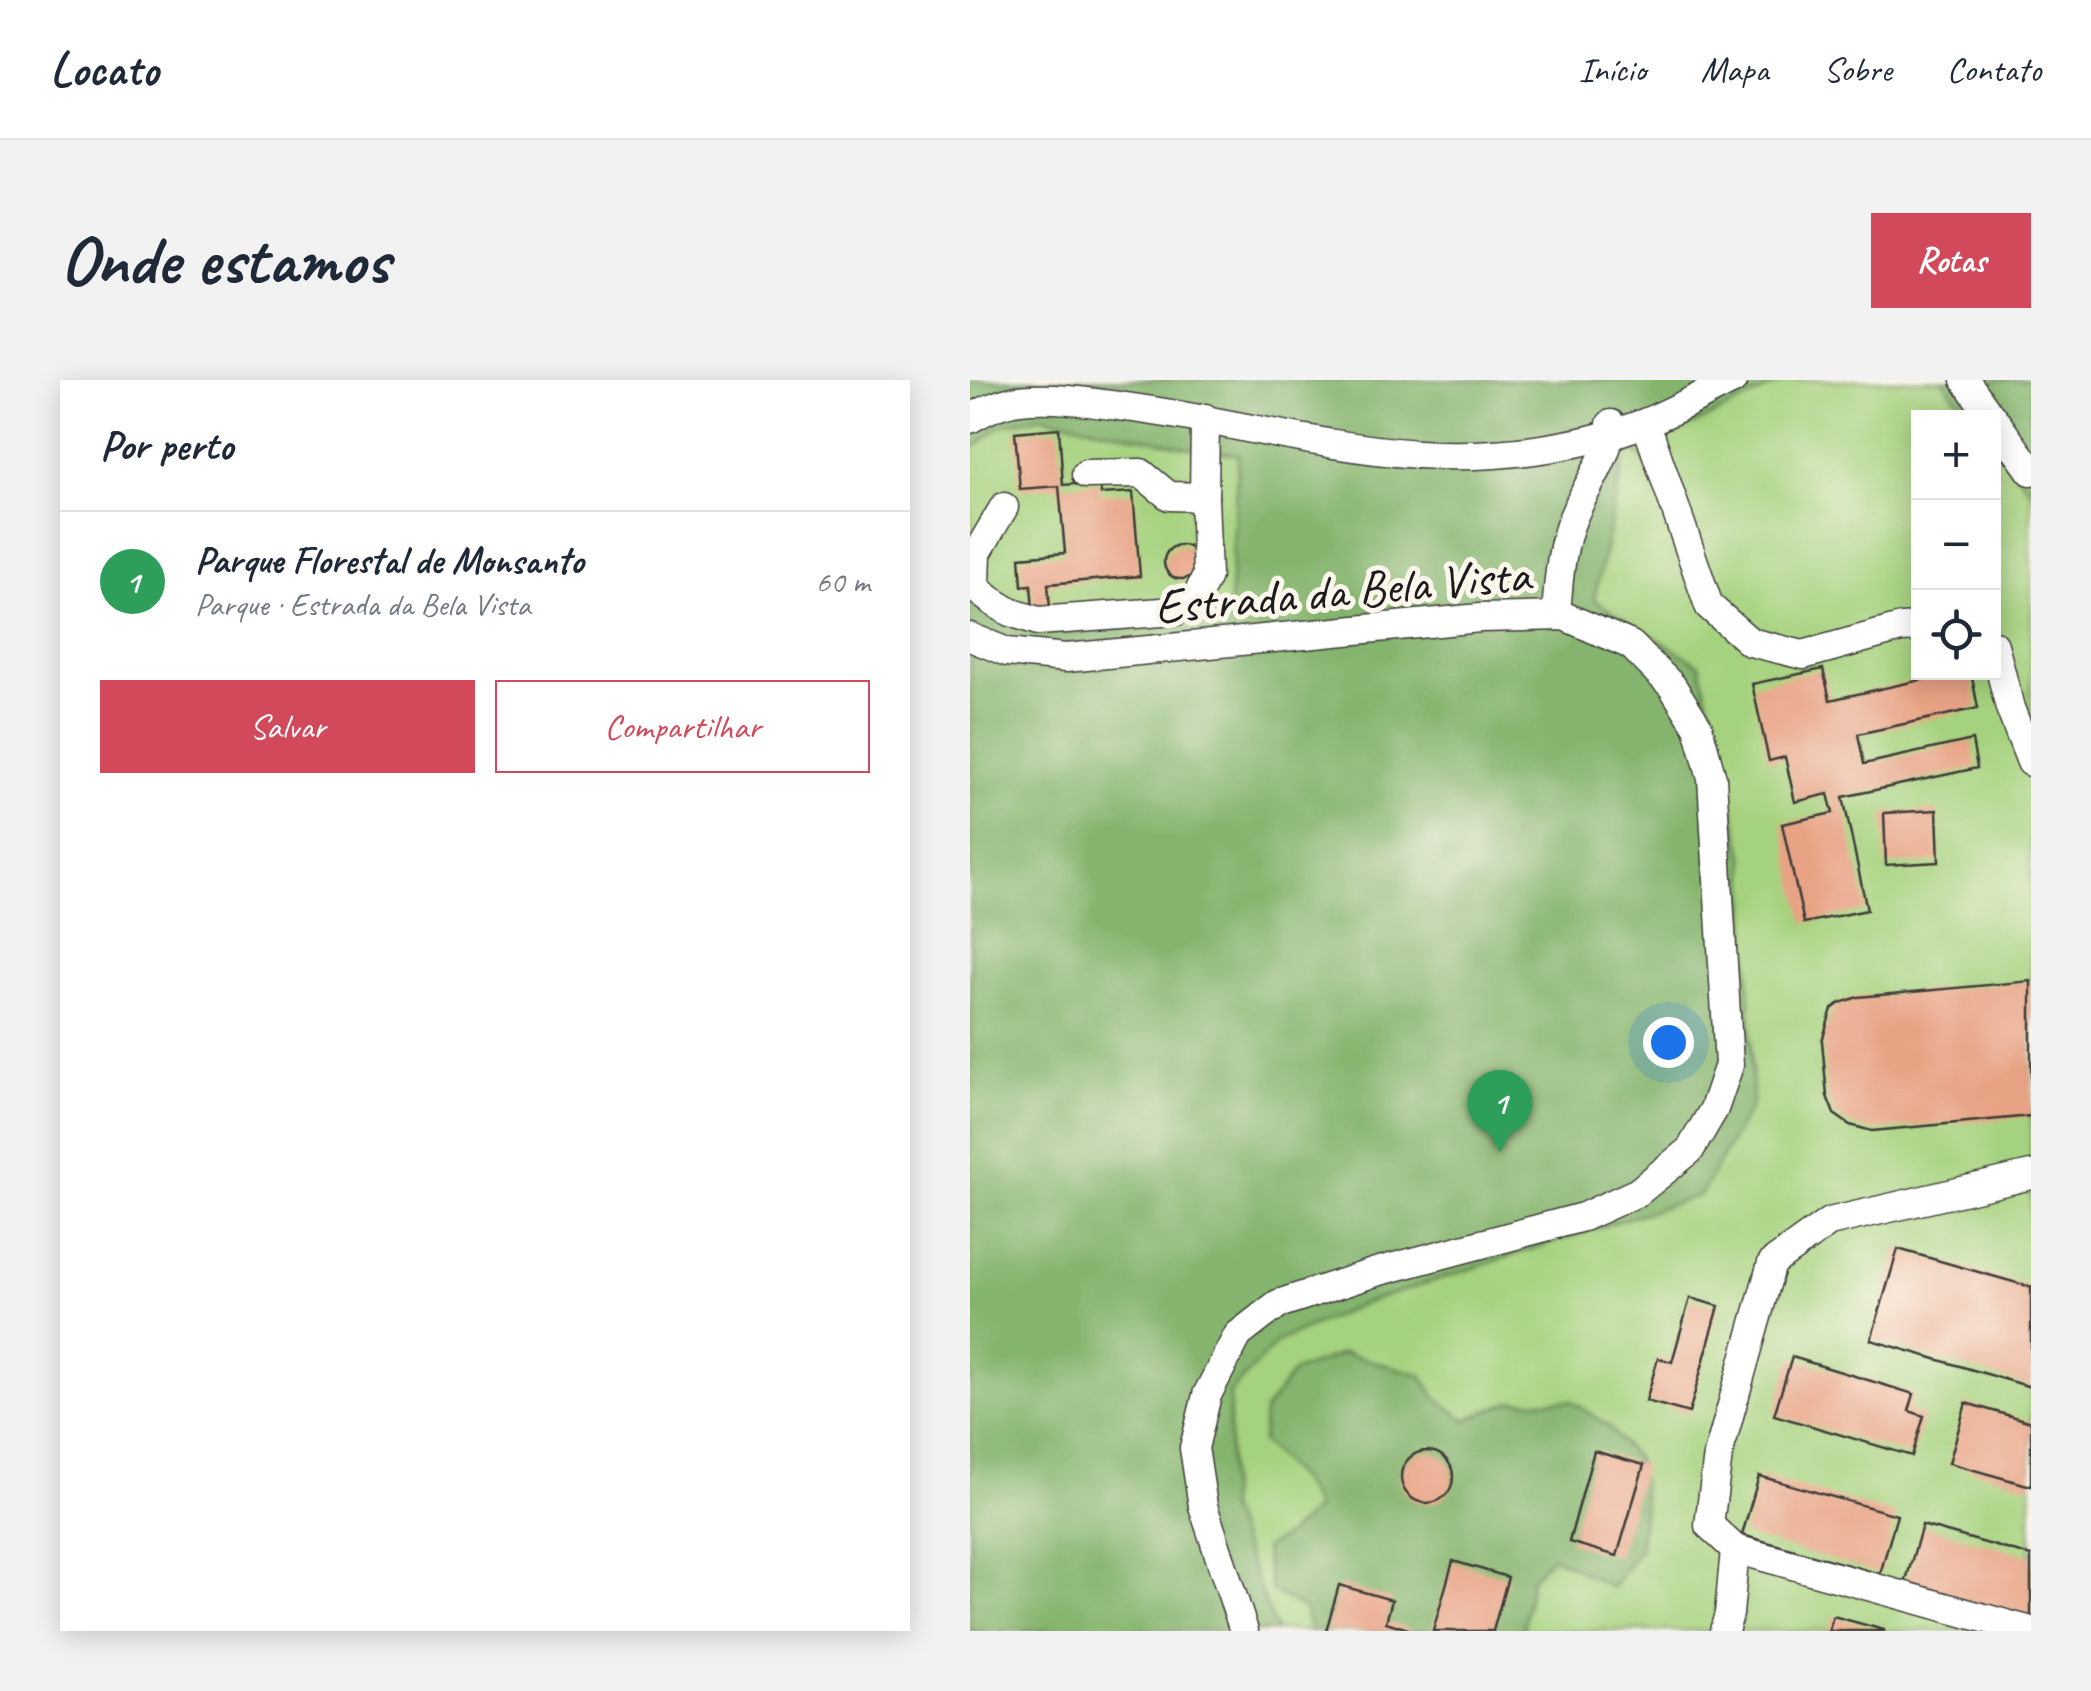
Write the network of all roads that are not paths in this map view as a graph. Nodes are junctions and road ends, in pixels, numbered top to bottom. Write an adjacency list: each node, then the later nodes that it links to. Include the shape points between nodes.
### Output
1 (1734, 380): 6 (street)
2 (1965, 380): 3 (street)
3 (1987, 410)
4 (970, 418): 5 (street, via 1018,400 1084,401)
5 (1205, 418): 7 (street, via 1355,449 1422,455 1526,449); 11 (street)
6 (1646, 422): 7 (street); 14 (street, via 1709,606 1750,642 1803,655)
7 (1611, 429): 13 (street, via 1569,526)
8 (2001, 429): 9 (street)
9 (2031, 471)
10 (1086, 474): 11 (street, via 1141,473 1169,496)
11 (1204, 497): 12 (street, via 1207,576 1196,598 1176,611 1038,621 992,602 976,582 977,553)
12 (1004, 507)
13 (1556, 616): 15 (street, Estrada da Bela Vista, via 1066,658 1007,652); 20 (street, Estrada da Bela Vista, via 1631,645 1672,686 1698,727 1712,778 1730,1065 1690,1150 1638,1192 1583,1217 1278,1304 1238,1334 1207,1395 1194,1448 1203,1506)
14 (1911, 627)
15 (970, 637)
16 (2001, 673): 17 (street)
17 (2031, 762)
18 (2031, 1175): 19 (street, via 1829,1222 1772,1263 1718,1455 1710,1525)
19 (1735, 1549): 21 (street); 22 (street)
20 (1244, 1631)
21 (1724, 1631)
22 (2031, 1631)

